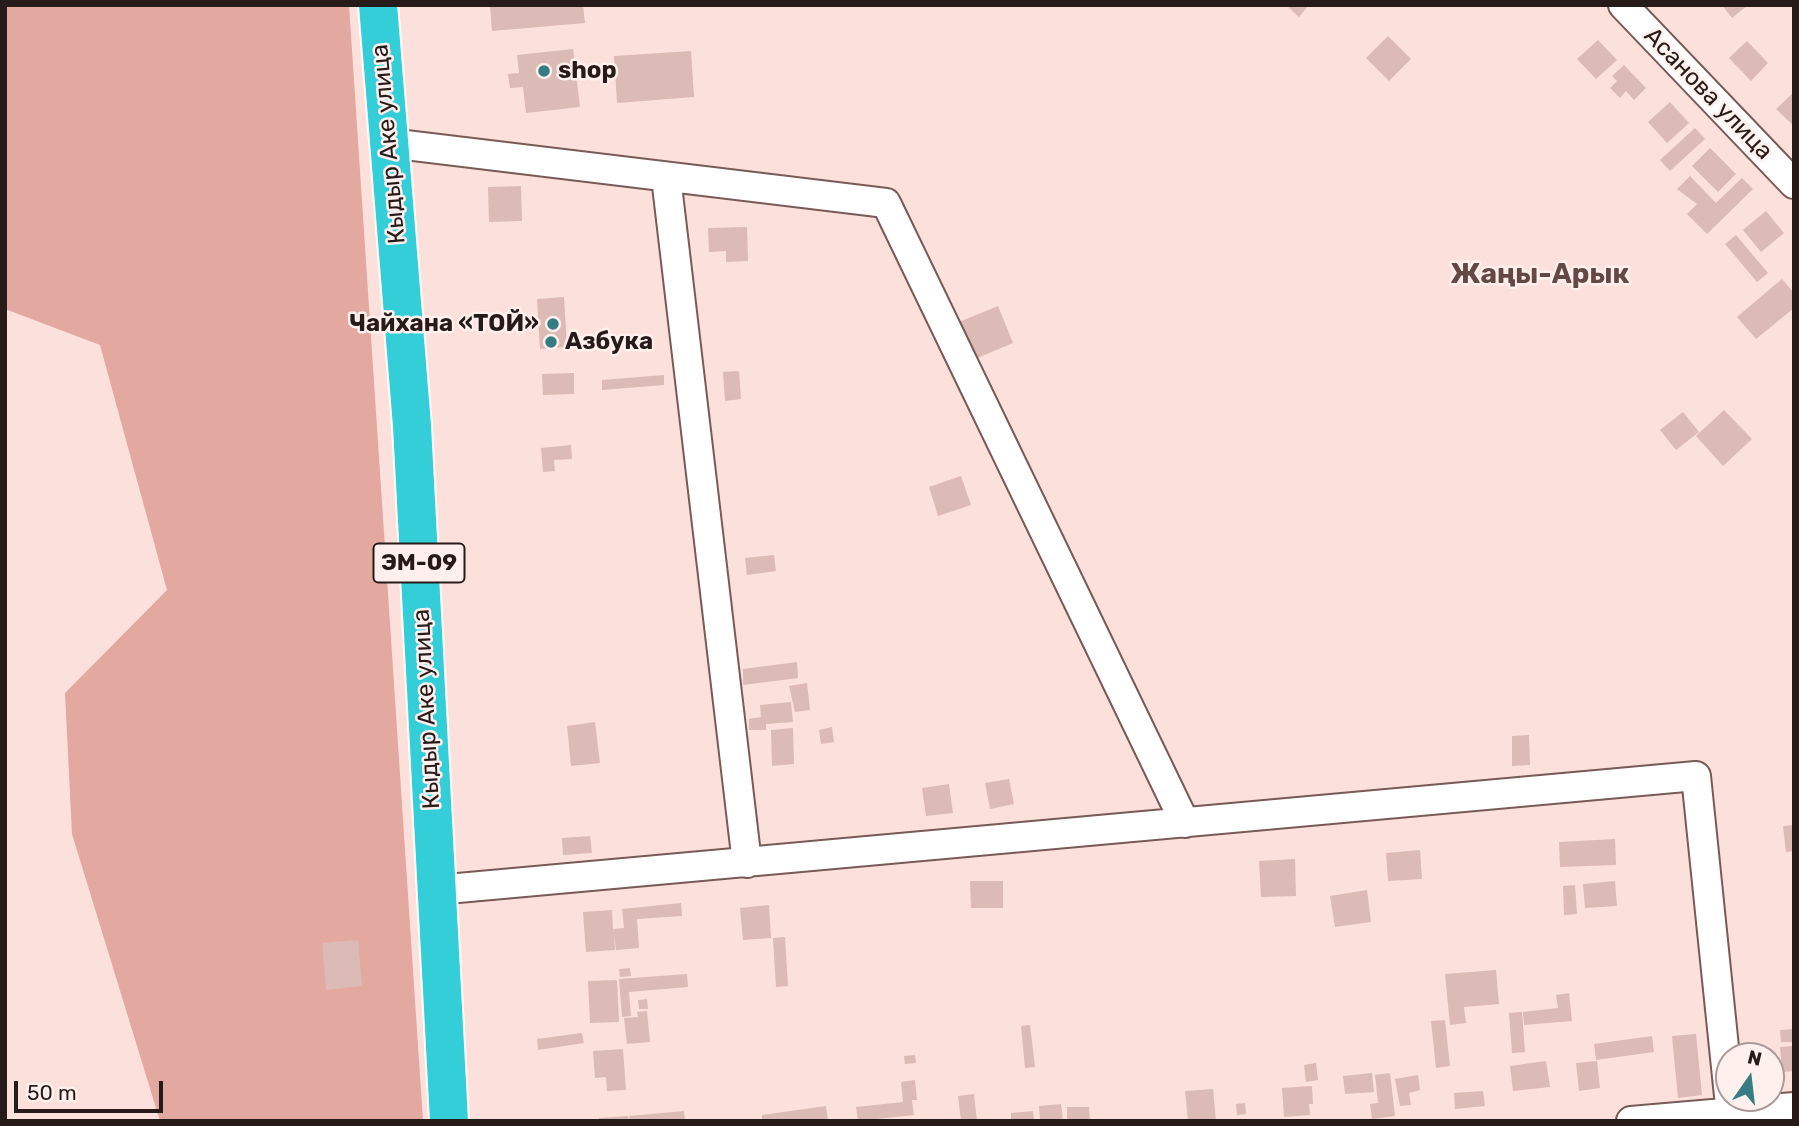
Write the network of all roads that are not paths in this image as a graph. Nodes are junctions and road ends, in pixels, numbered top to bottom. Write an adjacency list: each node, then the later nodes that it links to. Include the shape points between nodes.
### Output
1 (378, 5): 3 (highway, Кыдыр Аке улица / ЭМ-09)
2 (1623, 5): 5 (street, Асанова улица)
3 (389, 144): 4 (street); 8 (highway, Кыдыр Аке улица / ЭМ-09, via 412,426)
4 (666, 177): 6 (street, via 886,203); 7 (street)
5 (1794, 184)
6 (1185, 823): 7 (street); 9 (street, via 1696,776)
7 (747, 863): 8 (street)
8 (436, 890): 11 (highway, Кыдыр Аке улица / ЭМ-09)
9 (1723, 1042)
10 (1715, 1109): 12 (street)
11 (449, 1121)
12 (1631, 1121)

